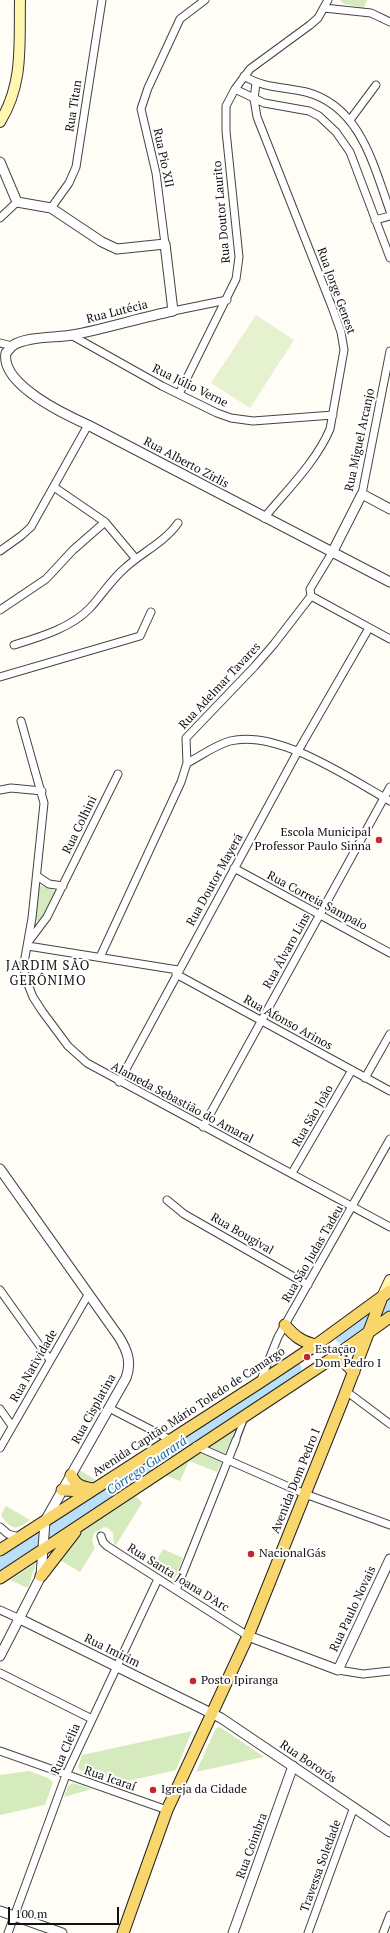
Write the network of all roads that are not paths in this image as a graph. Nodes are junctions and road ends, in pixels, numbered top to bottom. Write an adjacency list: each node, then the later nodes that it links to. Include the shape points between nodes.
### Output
1 (102, 0): 17 (street, Rua Titan, via 76,167 69,183)
2 (205, 0): 22 (street, Rua Pio XII, via 180,19 141,109 156,173)
3 (328, 0): 5 (street)
4 (20, 1): 13 (main road, via 18,75 12,100)
5 (324, 8): 6 (street, via 371,13); 7 (street, via 310,25)
6 (390, 22)
7 (244, 76): 8 (street); 10 (street)
8 (256, 83): 11 (street, Rua Jorge Genest); 12 (street, via 315,95 331,103)
9 (376, 85): 12 (street)
10 (235, 89): 11 (street); 24 (street, Rua Doutor Laurito, via 225,113 239,257 236,279)
11 (254, 99): 21 (street, via 309,112 319,116 332,127 350,152); 31 (street, Rua Jorge Genest, via 257,117 343,338 344,350)
12 (350, 120): 15 (street, via 364,141)
13 (0, 122)
14 (0, 162): 16 (street)
15 (388, 195): 18 (street)
16 (17, 202): 17 (street); 20 (street)
17 (51, 208): 22 (street, via 117,249)
18 (390, 211)
19 (390, 216): 21 (street)
20 (0, 218)
21 (375, 220): 23 (street)
22 (165, 244): 25 (street, Rua Pio XII)
23 (390, 258)
24 (227, 300): 25 (street, Rua Lutécia); 30 (street, Rua Doutor Laurito)
25 (172, 311): 26 (street, Rua Lutécia)
26 (70, 335): 28 (street, Rua Lutécia, via 45,337); 30 (street, Rua Júlio Verne)
27 (0, 343): 28 (street)
28 (12, 346): 32 (street, Rua Alberto Zirlis, via 3,358 2,366 10,382 42,404)
29 (390, 351): 34 (street, Rua Miguel Arcanjo)
30 (180, 394): 31 (street, Rua Júlio Verne, via 217,413 240,420 286,420)
31 (332, 415): 36 (street, Rua Jorge Genest, via 326,439)
32 (88, 425): 33 (street); 36 (street, Rua Alberto Zirlis)
33 (54, 487): 37 (street); 39 (street, via 32,526)
34 (362, 494): 35 (street); 40 (street, Rua Miguel Arcanjo)
35 (390, 509)
36 (264, 518): 40 (street, Rua Alberto Zirlis)
37 (105, 522): 41 (street); 44 (street, via 73,550 46,579)
38 (178, 523): 41 (street)
39 (0, 551)
40 (332, 551): 42 (street, Rua Alberto Zirlis); 43 (street, Rua Adelmar Tavares, via 310,589)
41 (136, 559): 48 (street, via 108,585 82,616 40,637)
42 (390, 582)
43 (311, 596): 46 (street); 52 (street, Rua Adelmar Tavares, via 255,666 190,732 185,744)
44 (0, 610)
45 (152, 612): 49 (street, via 140,636)
46 (369, 628): 47 (street); 51 (street, Rua Doutor Mayerá)
47 (390, 639)
48 (14, 645)
49 (0, 677)
50 (21, 721): 56 (street, Alameda Sebastião do Amaral)
51 (298, 751): 52 (street, via 267,741 236,740 221,744); 57 (street); 58 (street, Rua Doutor Mayerá)
52 (187, 763): 64 (street, Rua Adelmar Tavares, via 181,782)
53 (118, 774): 60 (street, Rua Colhini)
54 (390, 787): 57 (street, Rua Álvaro Lins)
55 (0, 790): 56 (street, via 11,788)
56 (42, 791): 59 (street, Alameda Sebastião do Amaral, via 44,810)
57 (387, 799): 61 (street, Rua Álvaro Lins)
58 (234, 868): 61 (street, Rua Correia Sampaio); 65 (street, Rua Doutor Mayerá)
59 (36, 876): 60 (street, via 49,884); 62 (street, Alameda Sebastião do Amaral)
60 (63, 886): 62 (street, Rua Colhini, via 47,917)
61 (320, 915): 63 (street, Rua Correia Sampaio); 66 (street, Rua Álvaro Lins)
62 (28, 944): 64 (street, Rua Afonso Arinos); 70 (street, Alameda Sebastião do Amaral, via 24,970 27,986 33,997 74,1052)
63 (390, 953)
64 (100, 957): 65 (street, Rua Afonso Arinos)
65 (177, 972): 66 (street, Rua Afonso Arinos); 70 (street, Rua Doutor Mayerá)
66 (261, 1021): 68 (street, Rua Afonso Arinos); 72 (street, Rua Álvaro Lins)
67 (390, 1034): 69 (street)
68 (352, 1070): 69 (street, Rua Afonso Arinos); 75 (street, Rua São João)
69 (365, 1078): 71 (street, Rua Afonso Arinos)
70 (119, 1082): 72 (street, Alameda Sebastião do Amaral)
71 (390, 1091)
72 (203, 1127): 75 (street, Alameda Sebastião do Amaral)
73 (390, 1139): 77 (street, Rua São Judas Tadeu)
74 (0, 1169): 82 (street, Rua Cisplatina)
75 (292, 1173): 77 (street, Alameda Sebastião do Amaral)
76 (167, 1200): 80 (street, Rua Bougival, via 184,1214)
77 (352, 1207): 78 (street, Alameda Sebastião do Amaral); 80 (street, Rua São Judas Tadeu)
78 (390, 1227)
79 (390, 1280): 83 (main road, Avenida Dom Pedro I)
80 (308, 1285): 85 (street, Rua São Judas Tadeu)
81 (0, 1290): 89 (street)
82 (88, 1295): 89 (street, Rua Natividade); 93 (street, Rua Cisplatina, via 119,1337 128,1354 128,1373)
83 (384, 1298): 86 (main road, Avenida Dom Pedro I); 87 (main road, Avenida Capitão Mário Toledo de Camargo)
84 (390, 1317): 86 (main road)
85 (285, 1325): 87 (main road, via 296,1337); 91 (street, Rua São Judas Tadeu)
86 (371, 1327): 88 (main road); 90 (main road, Avenida Dom Pedro I)
87 (316, 1345): 91 (main road, Avenida Capitão Mário Toledo de Camargo)
88 (334, 1357): 90 (main road); 95 (main road)
89 (50, 1360): 97 (street, Rua Natividade)
90 (354, 1372): 92 (main road, Avenida Dom Pedro I)
91 (259, 1383): 98 (main road, Avenida Capitão Mário Toledo de Camargo)
92 (346, 1391): 96 (street); 106 (main road, Avenida Dom Pedro I)
93 (108, 1408): 98 (street); 103 (street, Rua Cisplatina)
94 (0, 1409): 97 (street)
95 (247, 1413): 99 (street); 100 (main road)
96 (390, 1424)
97 (12, 1426): 101 (street, Rua Natividade)
98 (171, 1440): 105 (main road, Avenida Capitão Mário Toledo de Camargo)
99 (236, 1440): 102 (street)
100 (196, 1446): 102 (street); 107 (main road)
101 (0, 1448)
102 (228, 1459): 106 (street); 119 (street)
103 (71, 1475): 104 (street, Rua Cisplatina); 105 (main road, via 74,1482)
104 (62, 1490): 105 (main road); 108 (street, Rua Cisplatina)
105 (92, 1490): 108 (main road, Avenida Capitão Mário Toledo de Camargo)
106 (305, 1494): 109 (street); 122 (main road, Avenida Dom Pedro I)
107 (81, 1523): 113 (main road); 116 (main road)
108 (44, 1525): 112 (main road, Avenida Capitão Mário Toledo de Camargo); 113 (street, Rua Cisplatina)
109 (390, 1525)
110 (1, 1528): 112 (street); 114 (street)
111 (101, 1536): 118 (street, Rua Santa Joana D'Arc, via 106,1546)
112 (19, 1538): 114 (main road, Avenida Capitão Mário Toledo de Camargo)
113 (43, 1545): 116 (street, Rua Cisplatina); 117 (main road)
114 (1, 1549)
115 (390, 1559): 125 (street, Rua Paulo Novais)
116 (41, 1576): 121 (street, Rua Cisplatina)
117 (0, 1578)
118 (158, 1579): 119 (street, Rua Santa Joana D'Arc); 124 (street, Rua Clélia)
119 (176, 1590): 122 (street, Rua Santa Joana D'Arc)
120 (0, 1610): 121 (street, Rua Imirim)
121 (20, 1619): 123 (street, Rua Cisplatina); 124 (street, Rua Imirim)
122 (248, 1636): 125 (street); 128 (main road, Avenida Dom Pedro I)
123 (0, 1656)
124 (116, 1667): 128 (street, Rua Imirim); 129 (street, Rua Clélia)
125 (338, 1670): 126 (street, via 363,1674)
126 (390, 1671)
127 (0, 1673): 129 (street)
128 (213, 1714): 131 (street, Rua Bororós); 134 (main road, Avenida Dom Pedro I)
129 (92, 1719): 132 (street, Rua Clélia)
130 (0, 1751): 132 (street, Rua Icaraí)
131 (293, 1766): 133 (street, Rua Bororós); 142 (street, Rua Coimbra)
132 (66, 1775): 134 (street, Rua Icaraí); 138 (street, Rua Clélia)
133 (354, 1807): 135 (street, Rua Bororós); 143 (street, Travessa Soledade)
134 (167, 1810): 141 (main road, Avenida Dom Pedro I)
135 (390, 1832)
136 (0, 1911): 138 (street)
137 (390, 1915): 144 (street)
138 (14, 1916): 139 (street, Rua Clélia); 140 (street)
139 (8, 1933)
140 (62, 1933)
141 (123, 1933)
142 (233, 1933)
143 (308, 1933)
144 (383, 1933)

